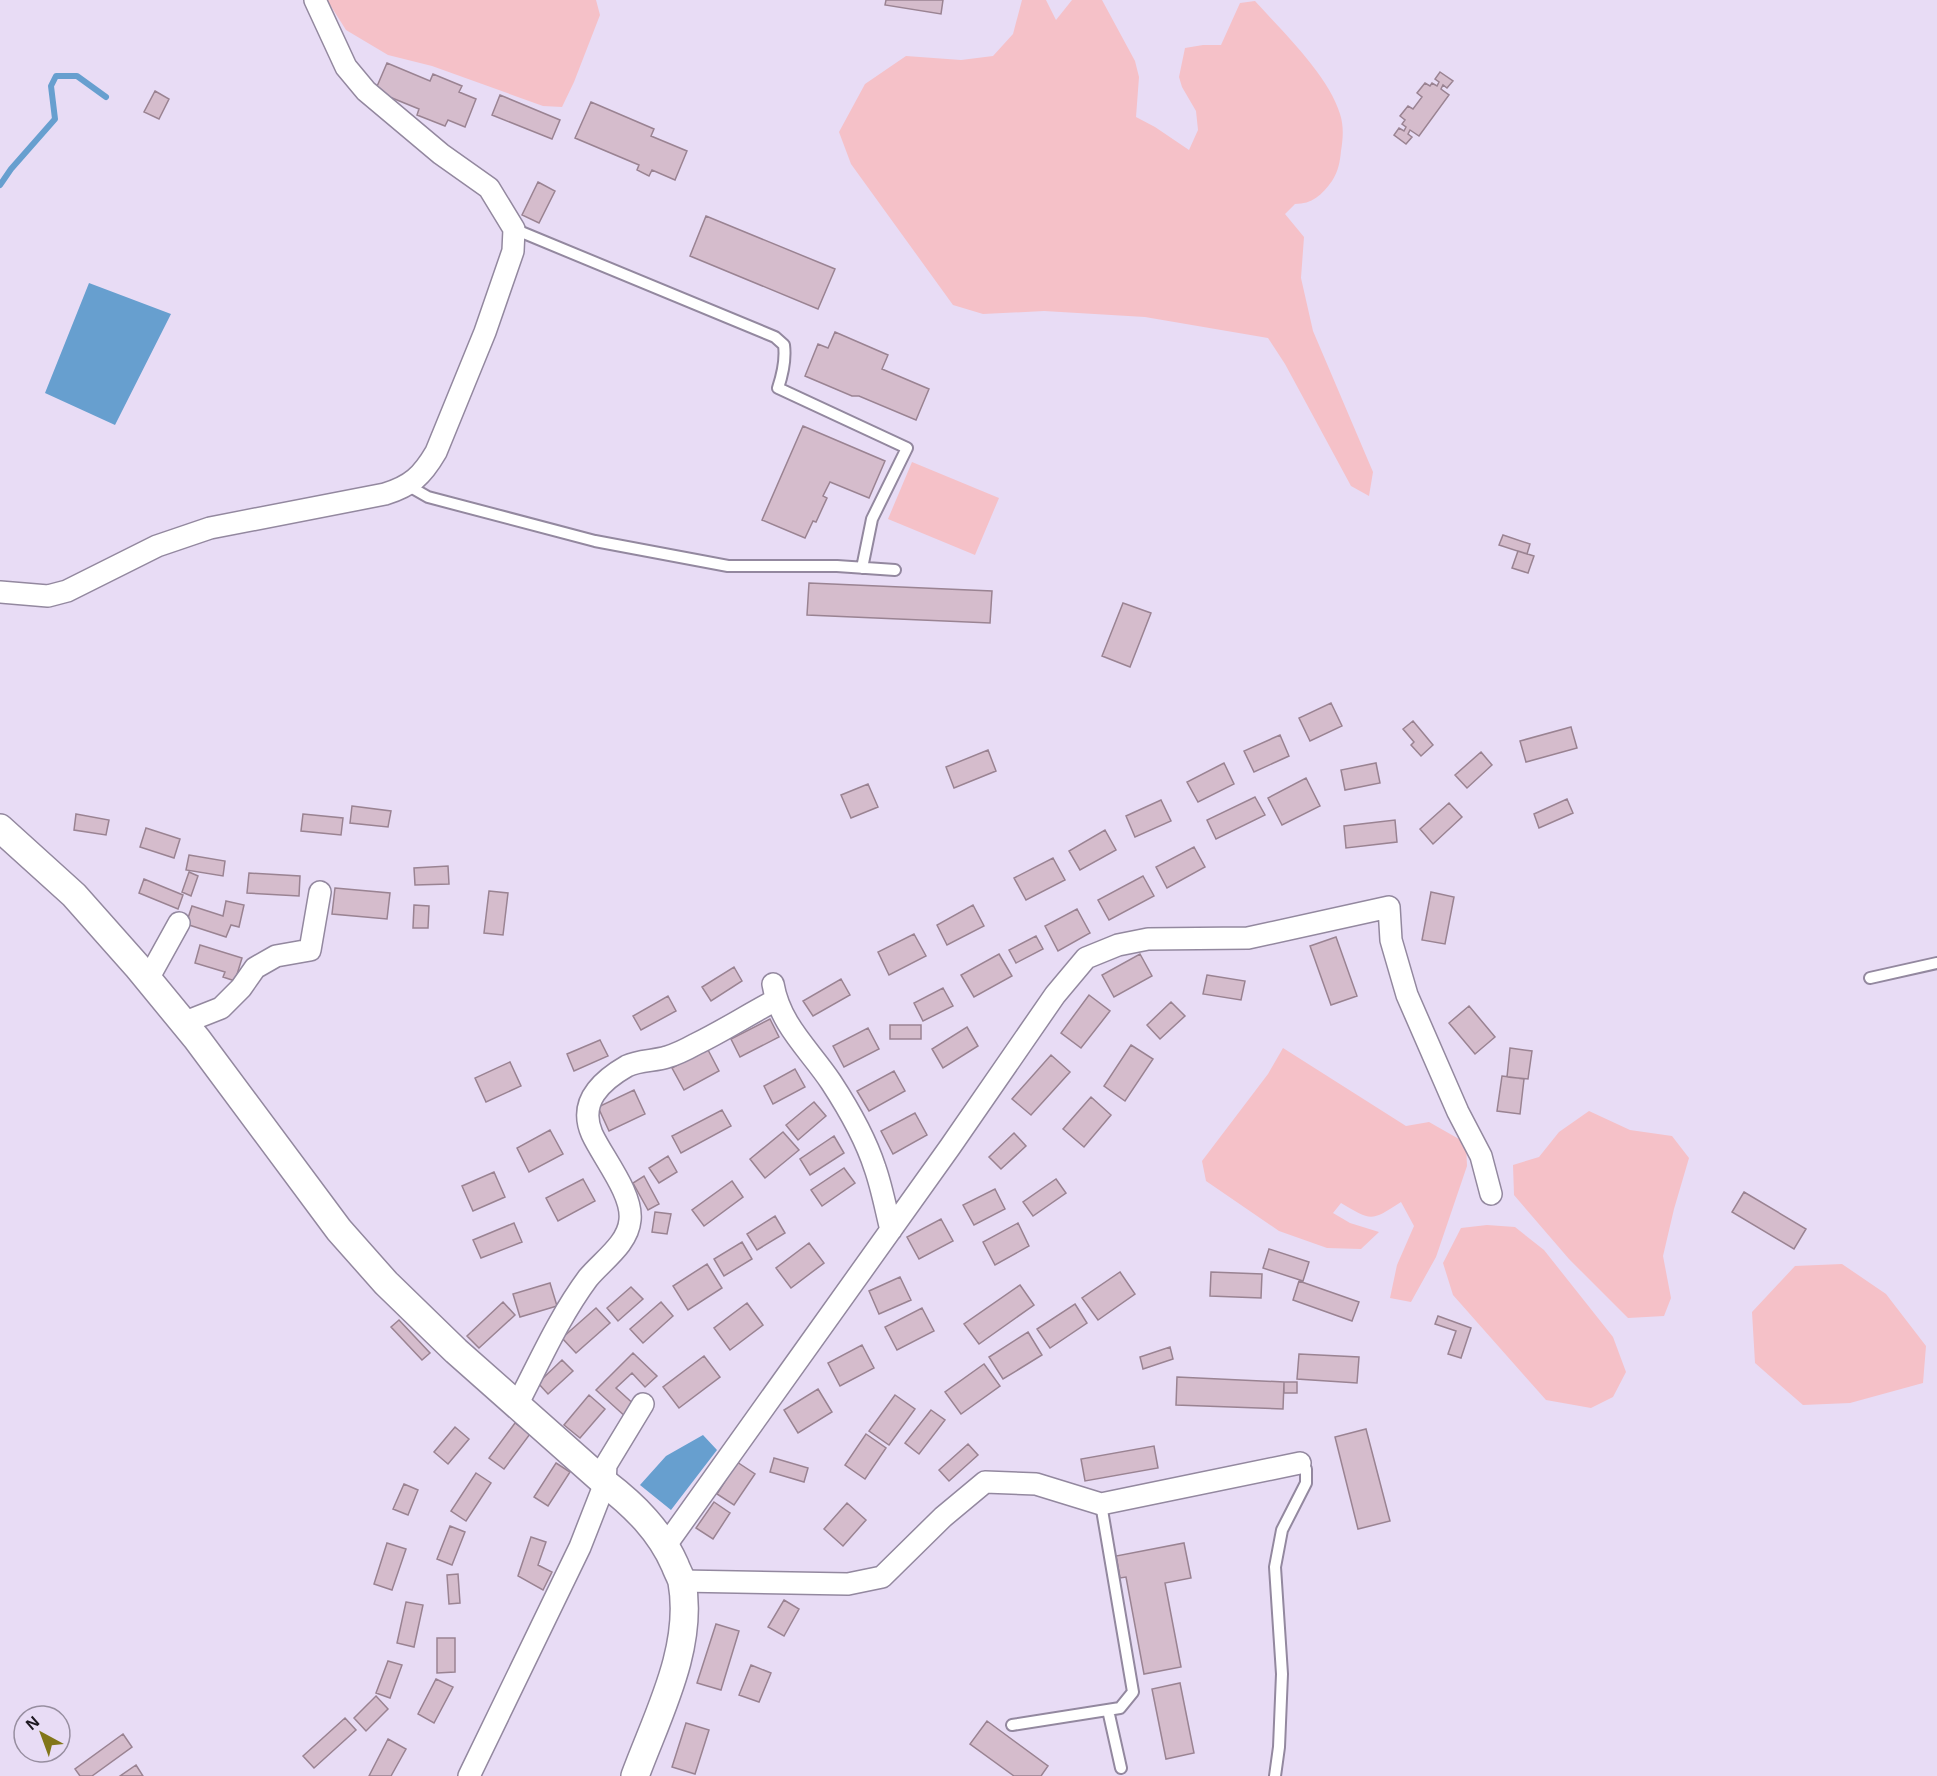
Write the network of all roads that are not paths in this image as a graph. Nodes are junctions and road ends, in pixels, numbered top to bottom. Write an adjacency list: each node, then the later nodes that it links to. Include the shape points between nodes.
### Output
1 (315, 0): 2 (street, via 346,67 366,91 441,154 489,188)
2 (514, 229): 3 (street, via 513,251 436,452 426,470); 4 (lane, via 774,337 784,345 785,356 778,388 907,448 872,519)
3 (407, 485): 4 (lane, via 428,496 594,541 728,566); 6 (street, via 376,496 184,536 67,591 48,596)
4 (862, 567): 5 (lane)
5 (895, 570)
6 (0, 592)
7 (0, 828): 12 (street, via 74,895)
8 (320, 892): 13 (street, via 310,950 276,956 255,968 242,988 221,1008)
9 (179, 924): 12 (street)
10 (1937, 963): 11 (lane)
11 (1870, 978)
12 (148, 979): 13 (street)
13 (183, 1023): 17 (street, via 347,1239 386,1283)
14 (1491, 1194): 15 (street, via 1481,1156 1407,995 1391,940 1389,907 1248,938 1148,939 1118,945 1086,958 1055,995)
15 (891, 1230): 17 (street, via 864,1138 830,1081 792,1033 774,992 687,1048 667,1057 629,1065 590,1099 586,1112 591,1132 628,1200 628,1232 565,1314); 21 (street)
16 (643, 1404): 19 (street, via 606,1465)
17 (517, 1406): 19 (street)
18 (1300, 1463): 20 (street); 28 (lane, via 1306,1469 1306,1483 1282,1530 1275,1567 1282,1674)
19 (605, 1483): 21 (street, via 628,1501); 26 (street, via 580,1546)
20 (1101, 1504): 22 (street, via 1036,1484 985,1482 882,1577 848,1584); 23 (lane, via 1133,1692 1120,1708)
21 (666, 1545): 22 (street)
22 (681, 1581): 27 (street, via 681,1640 671,1680)
23 (1108, 1710): 24 (lane); 25 (lane)
24 (1012, 1725)
25 (1120, 1768)
26 (469, 1776)
27 (635, 1776)
28 (1275, 1776)

